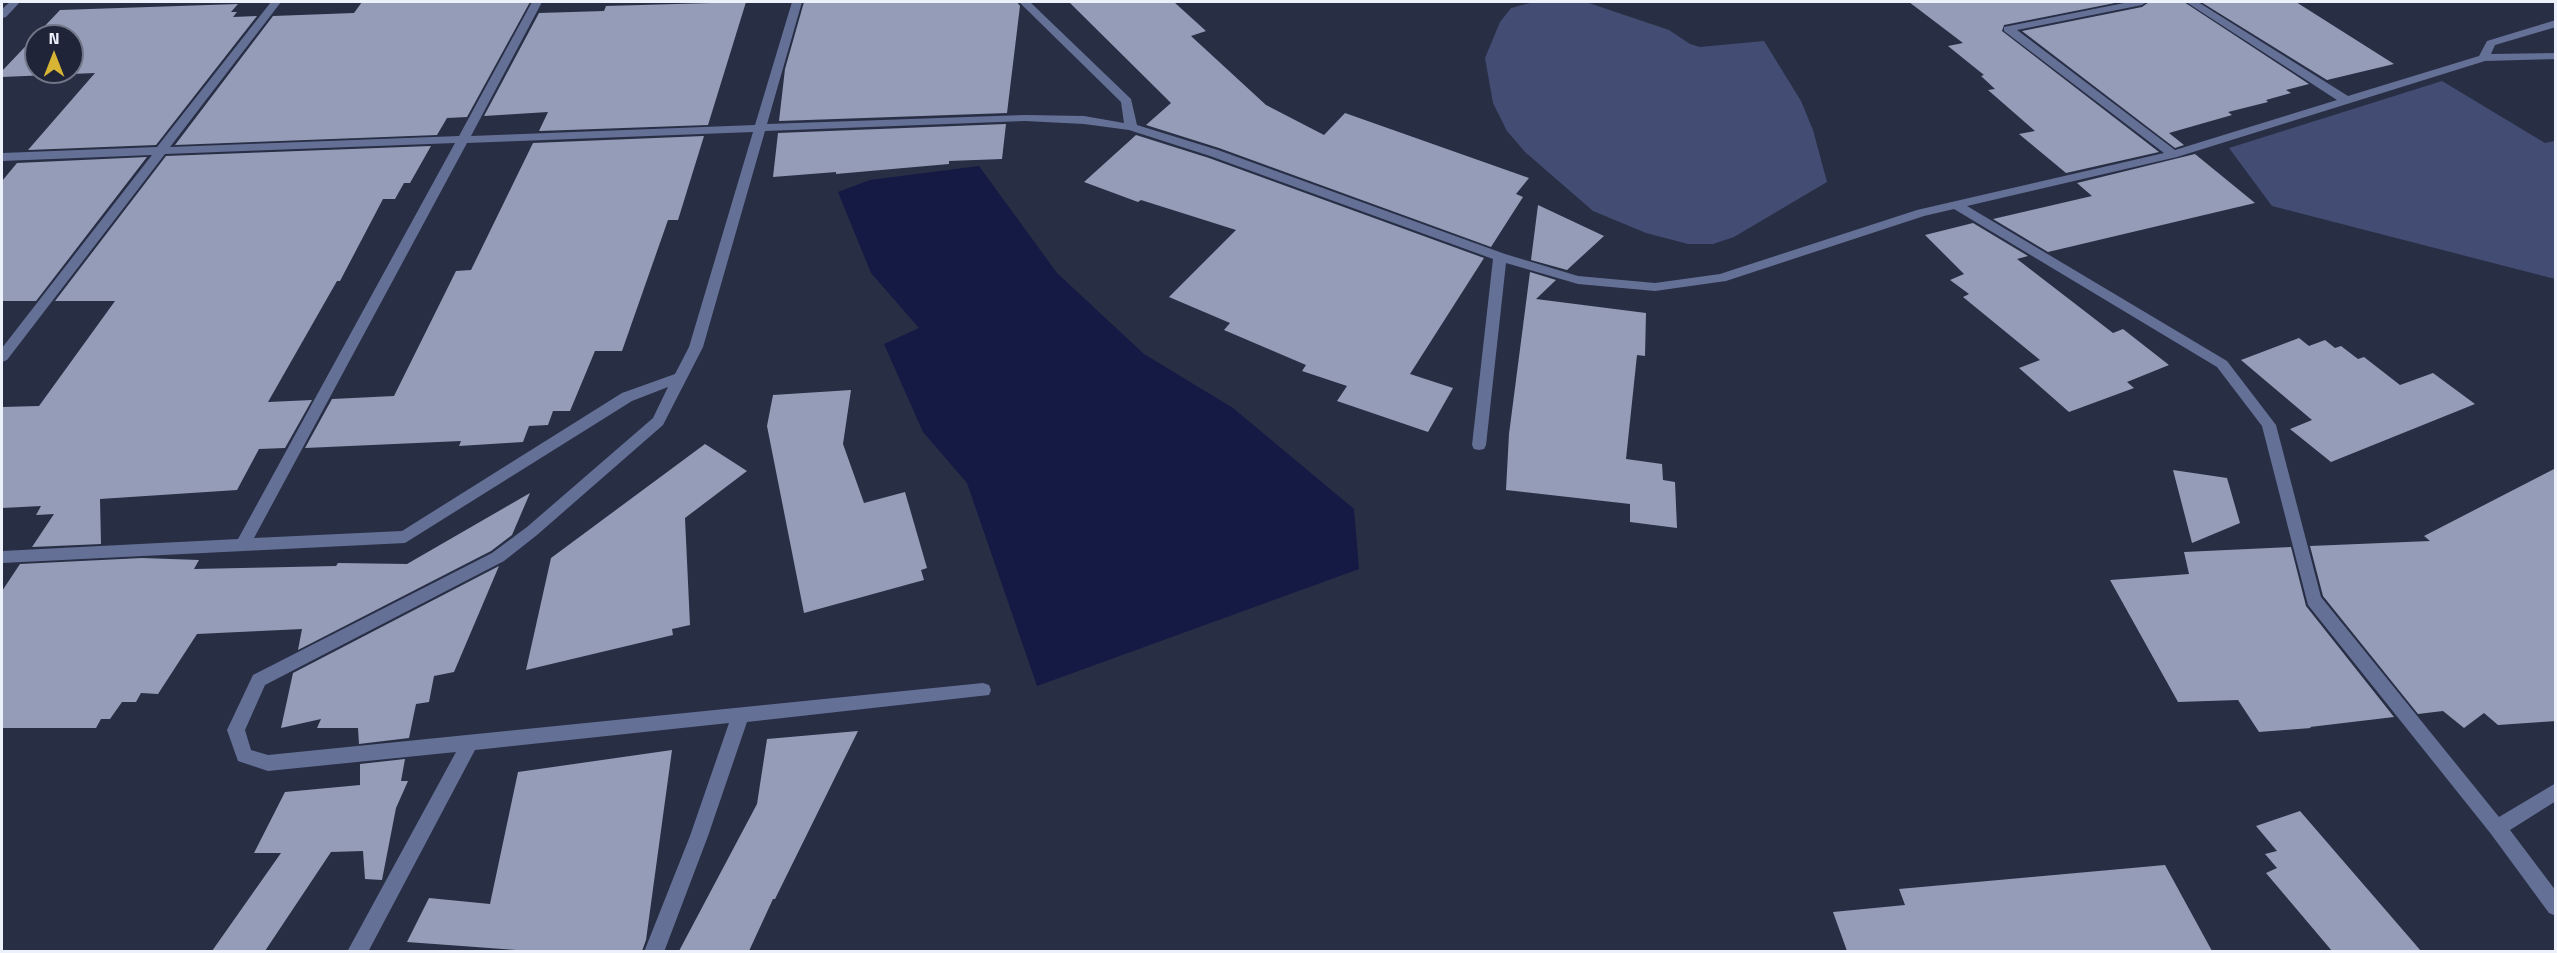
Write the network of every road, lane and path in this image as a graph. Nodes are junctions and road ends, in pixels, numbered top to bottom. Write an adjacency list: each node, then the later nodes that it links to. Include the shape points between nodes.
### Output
1 (15, 2): 8 (street)
2 (276, 2): 16 (street)
3 (537, 2): 15 (street)
4 (797, 2): 14 (street)
5 (1024, 2): 13 (street, via 1127,101)
6 (2142, 2): 17 (street, via 2008,29)
7 (2191, 2): 12 (street)
8 (2, 15)
9 (2556, 23): 11 (street, via 2491,43)
10 (2556, 56): 11 (street)
11 (2484, 58): 12 (street)
12 (2346, 99): 17 (street)
13 (1131, 127): 14 (street, via 1084,120 1024,118); 20 (street, via 1214,153)
14 (760, 128): 15 (street); 22 (street, via 696,347)
15 (463, 140): 16 (street); 24 (street)
16 (160, 151): 18 (street); 21 (street)
17 (2173, 154): 19 (street)
18 (2, 157)
19 (1954, 204): 20 (street, via 1721,278 1655,287 1578,280); 30 (street, via 2222,364 2269,425 2314,600)
20 (1500, 257): 23 (street)
21 (2, 357)
22 (678, 378): 24 (street, via 627,396 405,537); 28 (street, via 658,421 532,531 498,557 259,680 236,730 244,755 268,763)
23 (1479, 445)
24 (243, 545): 25 (street)
25 (2, 557)
26 (982, 690): 27 (street)
27 (741, 714): 28 (street); 33 (street)
28 (470, 742): 32 (street)
29 (2556, 790): 30 (street)
30 (2497, 828): 31 (street)
31 (2556, 908)
32 (357, 951)
33 (654, 951)

